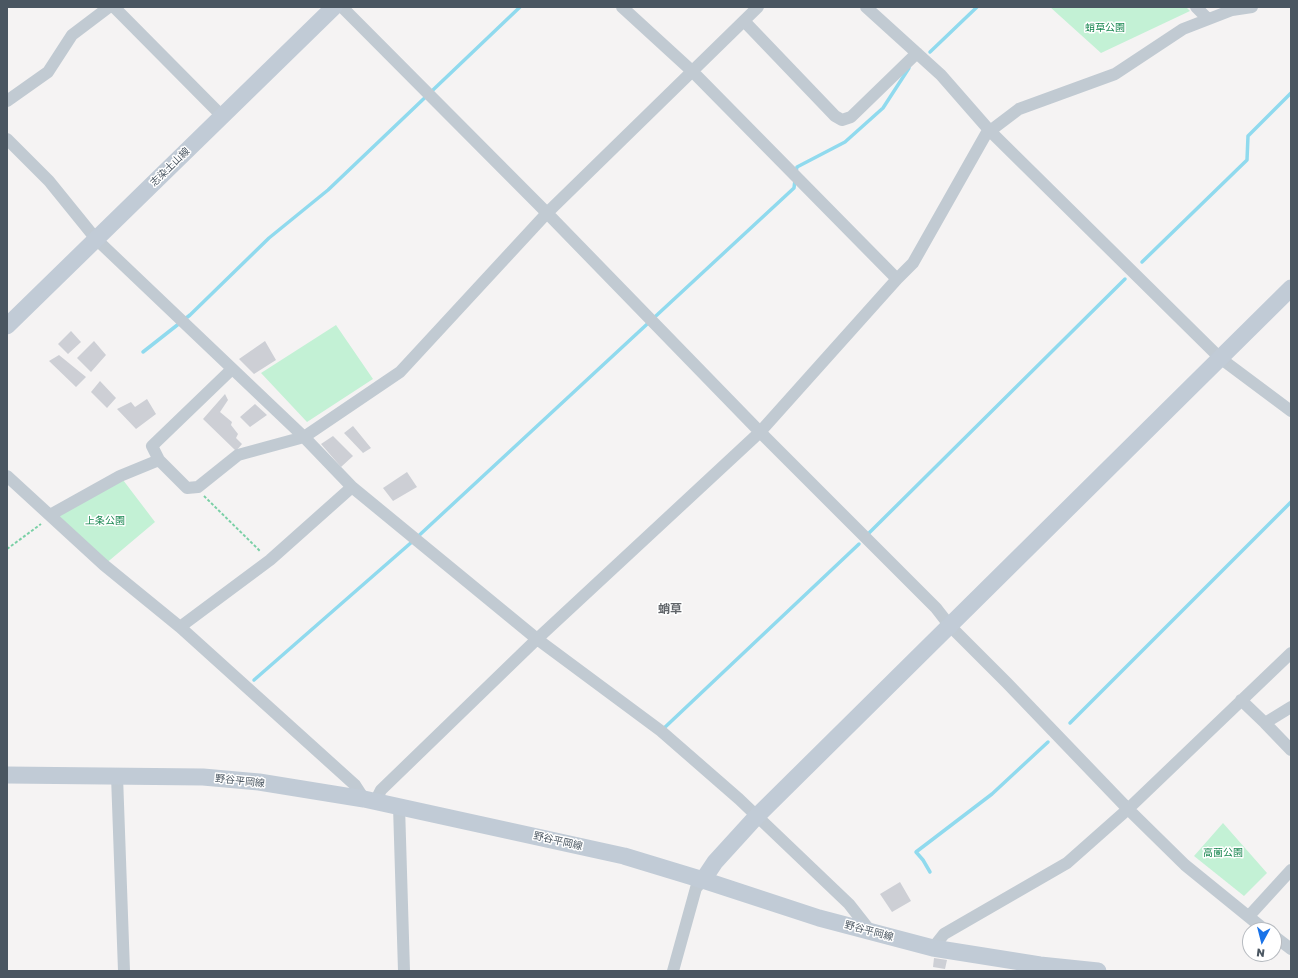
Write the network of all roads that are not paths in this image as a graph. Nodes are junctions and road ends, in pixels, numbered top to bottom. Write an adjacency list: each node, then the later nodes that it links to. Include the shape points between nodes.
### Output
1 (109, 7): 14 (street, via 72,35 48,72)
2 (114, 7): 15 (street)
3 (334, 7): 15 (main road, 志染土山線)
4 (342, 7): 18 (street)
5 (622, 7): 13 (street)
6 (758, 7): 11 (street)
7 (866, 7): 12 (street)
8 (1196, 7): 10 (street)
9 (1252, 7): 10 (street, via 1232,10)
10 (1208, 19): 16 (street, via 1183,29 1114,74 1019,109)
11 (744, 21): 12 (street, via 835,116 842,120 851,116); 13 (street)
12 (917, 54): 16 (street, via 954,88)
13 (693, 72): 18 (street); 20 (street)
14 (7, 101)
15 (222, 116): 19 (main road, 志染土山線)
16 (990, 131): 20 (street, via 913,263); 23 (street)
17 (7, 139): 19 (street, via 49,181)
18 (547, 213): 26 (street); 27 (street, via 400,372)
19 (96, 239): 22 (main road, 志染土山線); 24 (street)
20 (897, 279): 26 (street)
21 (1291, 288): 23 (main road)
22 (7, 326)
23 (1220, 358): 25 (street); 32 (main road)
24 (232, 369): 27 (street); 28 (street, via 152,446)
25 (1291, 411)
26 (760, 432): 32 (street, via 936,608); 34 (street)
27 (304, 437): 28 (street, via 238,455 198,487 187,488); 30 (street)
28 (159, 460): 31 (street, via 120,476)
29 (7, 476): 31 (street)
30 (352, 488): 33 (street, via 270,560); 34 (street)
31 (50, 515): 33 (street)
32 (950, 626): 44 (street); 45 (main road)
33 (180, 627): 42 (street)
34 (538, 639): 42 (street); 45 (street, via 661,731)
35 (1291, 653): 36 (street)
36 (1241, 700): 38 (street); 44 (street)
37 (1291, 707): 38 (street)
38 (1266, 723): 39 (street)
39 (1291, 750)
40 (7, 775): 41 (main road, 野谷平岡線)
41 (117, 776): 42 (main road, 野谷平岡線, via 203,777); 54 (street)
42 (369, 800): 43 (main road, 野谷平岡線)
43 (399, 806): 47 (main road, 野谷平岡線, via 624,856); 55 (street)
44 (1128, 809): 48 (street, via 1185,865); 52 (street, via 1067,863 944,934)
45 (756, 817): 47 (main road); 50 (street, via 849,904)
46 (1291, 870): 48 (street)
47 (702, 880): 50 (main road, 野谷平岡線); 56 (street, via 696,888)
48 (1248, 916): 49 (street)
49 (1255, 922)
50 (871, 932): 52 (main road, 野谷平岡線)
51 (1282, 942): 53 (street)
52 (933, 948): 57 (main road, 野谷平岡線, via 1040,965)
53 (1291, 949)
54 (124, 971)
55 (404, 971)
56 (673, 971)
57 (1098, 971)

